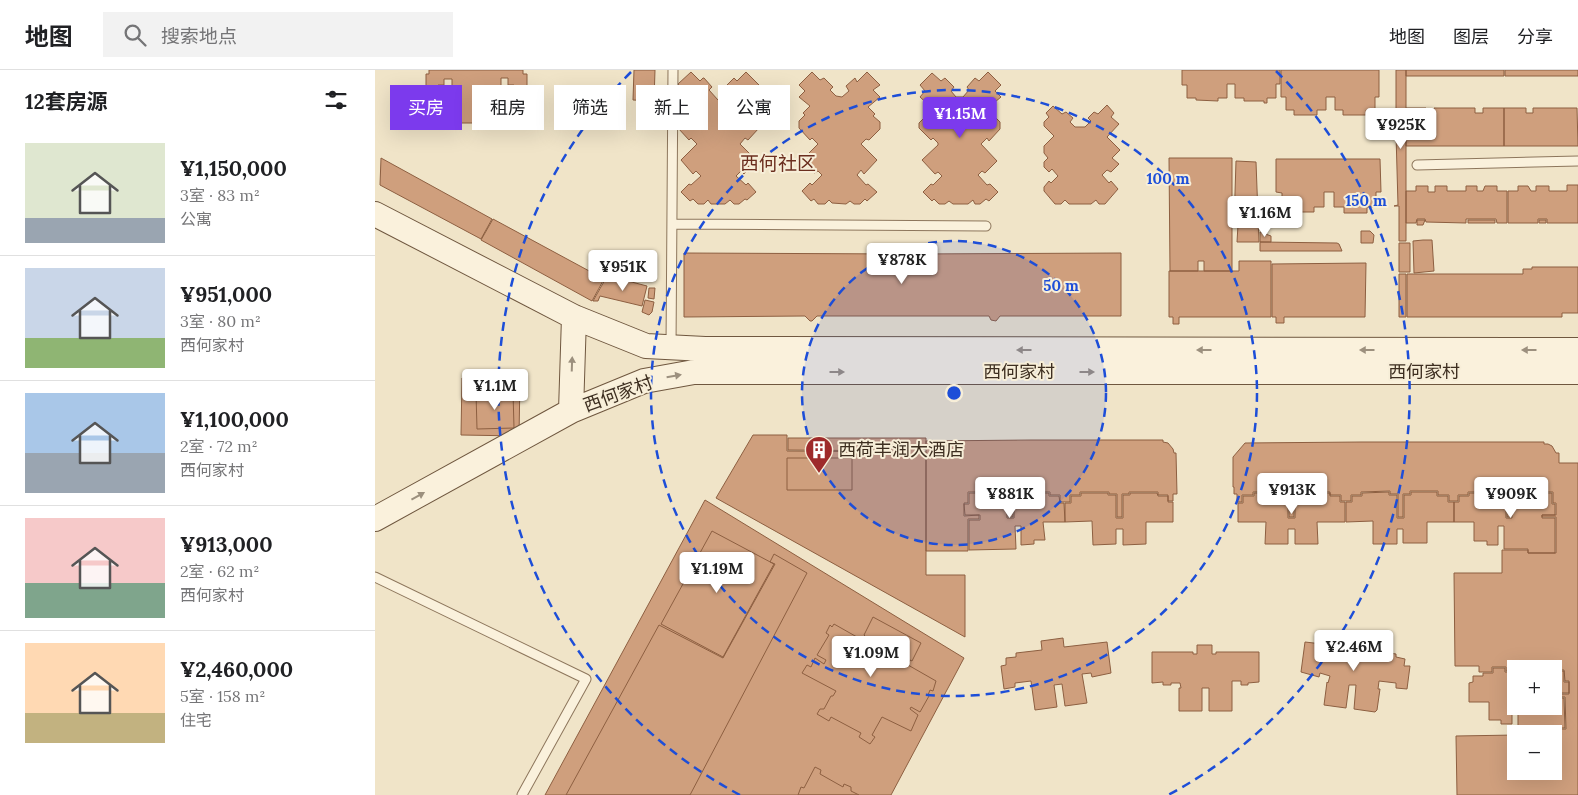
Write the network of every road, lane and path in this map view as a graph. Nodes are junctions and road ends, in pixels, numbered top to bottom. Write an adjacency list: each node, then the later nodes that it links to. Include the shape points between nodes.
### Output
1 (673, 70): 5 (lane)
2 (1578, 161): 3 (lane)
3 (1417, 165)
4 (375, 214): 7 (street, 西何家村)
5 (672, 224): 6 (lane); 8 (lane)
6 (986, 226)
7 (574, 318): 8 (street, 西何家村, via 646,346); 11 (street, one-way to 7)
8 (671, 347): 9 (street, 西何家村, one-way to 8, via 735,350)
9 (1578, 350)
10 (1578, 372): 11 (street, 西何家村, one-way to 10, via 645,381 694,372)
11 (571, 411): 12 (street, 西何家村, one-way to 11)
12 (375, 519)
13 (375, 577): 14 (lane, via 585,679)
14 (522, 795)

